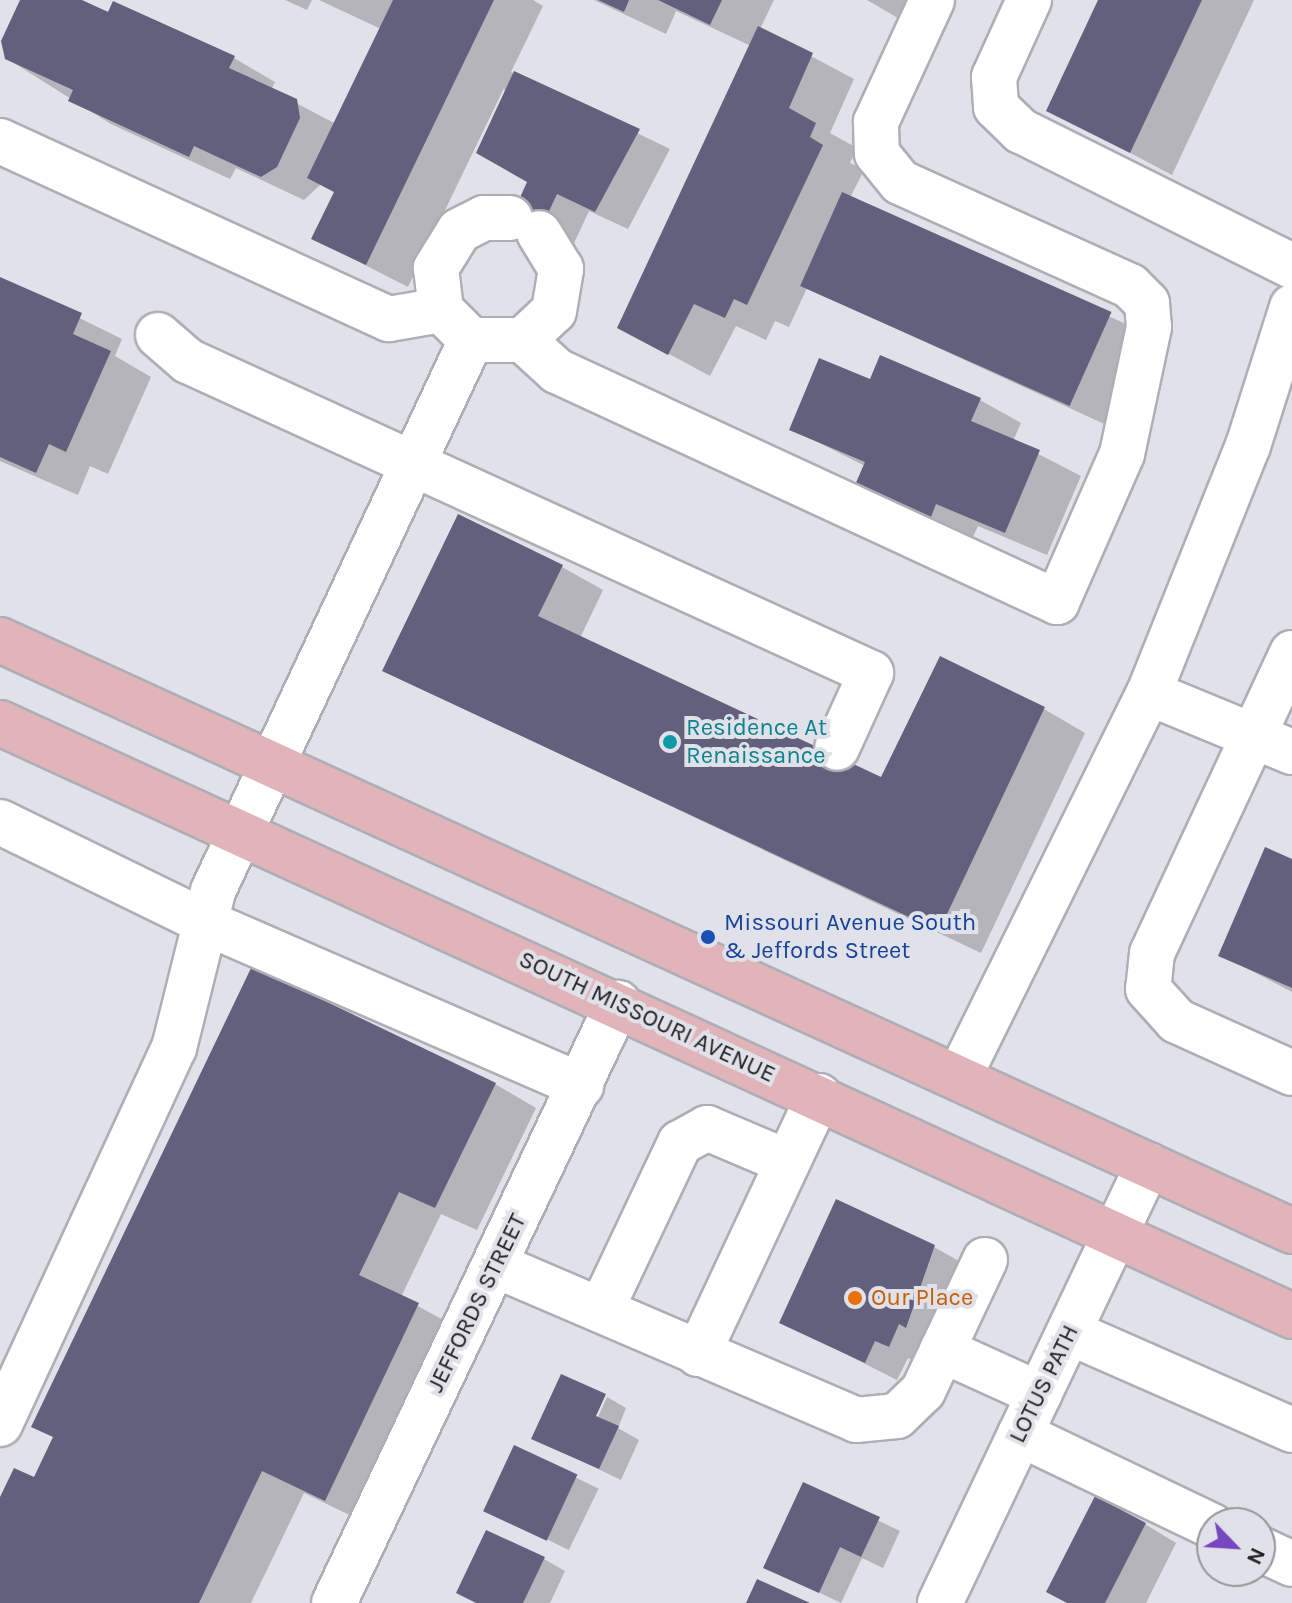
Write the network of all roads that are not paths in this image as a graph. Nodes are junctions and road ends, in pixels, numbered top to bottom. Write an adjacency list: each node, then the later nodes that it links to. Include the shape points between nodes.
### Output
1 (932, 0): 8 (street, via 876,122 877,154 900,182 1130,286 1147,303 1149,327 1122,454 1057,602 557,371)
2 (1029, 0): 4 (street, via 994,77 996,107 1021,131)
3 (0, 141): 6 (street, via 389,319)
4 (1292, 266)
5 (1292, 307): 12 (street, via 1248,446)
6 (456, 325): 8 (street); 8 (street, via 435,278 444,248 484,218 525,225 561,269 561,291 541,328); 9 (street)
7 (158, 335): 9 (street, via 188,361)
8 (523, 340)
9 (414, 462): 15 (street, via 871,673); 16 (street)
10 (0, 640): 16 (main road)
11 (1292, 653): 14 (street)
12 (1149, 693): 14 (street); 22 (street)
13 (0, 723): 18 (main road, SOUTH MISSOURI AVENUE)
14 (1273, 743): 21 (street, via 1152,953 1148,989 1177,1021)
15 (837, 748)
16 (273, 763): 18 (street); 22 (main road)
17 (0, 822): 19 (street)
18 (240, 832): 19 (street); 20 (main road, SOUTH MISSOURI AVENUE)
19 (207, 923): 23 (street); 37 (street, via 174,1048)
20 (618, 1003): 23 (street, JEFFORDS STREET); 24 (main road, SOUTH MISSOURI AVENUE)
21 (1292, 1073)
22 (959, 1077): 26 (main road)
23 (581, 1086): 30 (street, JEFFORDS STREET)
24 (819, 1096): 25 (street); 28 (main road, SOUTH MISSOURI AVENUE)
25 (787, 1162): 31 (street, via 707,1128 680,1143); 35 (street)
26 (1148, 1165): 27 (main road); 28 (street, LOTUS PATH)
27 (1292, 1231)
28 (1116, 1234): 32 (main road, SOUTH MISSOURI AVENUE); 33 (street, LOTUS PATH)
29 (985, 1260): 34 (street)
30 (495, 1265): 31 (street); 41 (street, JEFFORDS STREET)
31 (601, 1310): 35 (street)
32 (1292, 1316)
33 (1069, 1332): 36 (street, LOTUS PATH); 38 (street)
34 (942, 1350): 35 (street, via 923,1391 897,1416 856,1420); 36 (street)
35 (698, 1354)
36 (1039, 1394): 39 (street, LOTUS PATH)
37 (0, 1424)
38 (1292, 1430)
39 (1020, 1434): 40 (street); 42 (street, LOTUS PATH)
40 (1196, 1518)
41 (334, 1603)
42 (940, 1603)

